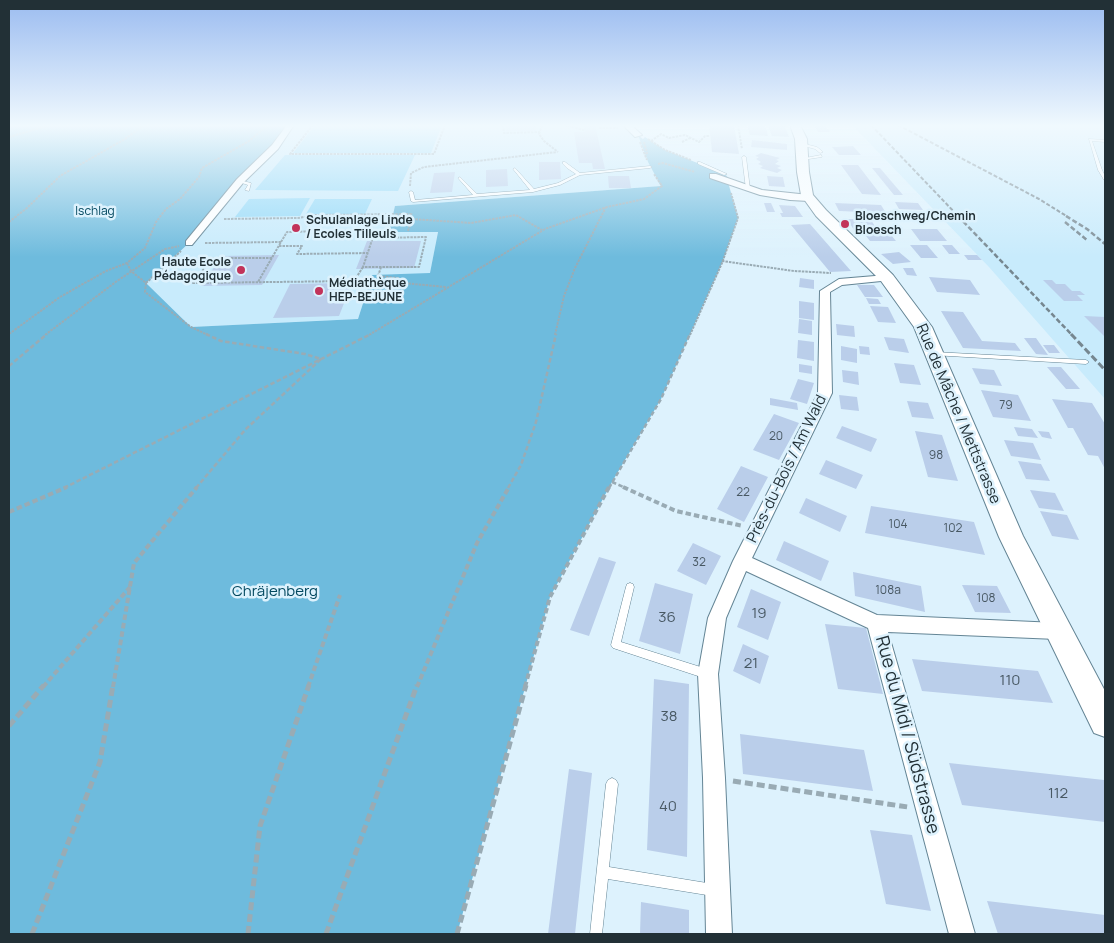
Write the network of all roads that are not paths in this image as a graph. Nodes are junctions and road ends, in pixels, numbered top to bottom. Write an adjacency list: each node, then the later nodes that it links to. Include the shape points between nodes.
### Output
1 (252, 169): 13 (street)
2 (515, 169): 16 (lane)
3 (570, 169): 9 (lane)
4 (630, 169): 9 (lane)
5 (710, 169): 12 (lane)
6 (746, 169): 14 (lane)
7 (748, 169): 14 (lane)
8 (803, 169): 19 (main road, Rue de Mâche / Mettstrasse)
9 (579, 174): 16 (lane, via 559,184)
10 (713, 176): 12 (street)
11 (460, 178): 18 (lane)
12 (726, 178): 14 (street)
13 (240, 181): 15 (lane, via 250,184); 20 (street)
14 (748, 186): 19 (street, via 776,195)
15 (247, 190)
16 (534, 190): 18 (lane)
17 (411, 192): 18 (lane, via 413,201)
18 (476, 196)
19 (809, 198): 21 (main road, Rue de Mâche / Mettstrasse)
20 (189, 243)
21 (886, 278): 22 (main road, Rue de Mâche / Mettstrasse, via 923,327); 24 (street, Près-du-Bois / Am Wald, via 838,282 825,291 825,393)
22 (934, 354): 23 (lane); 27 (main road, Rue de Mâche / Mettstrasse, via 1011,538)
23 (1086, 362)
24 (742, 562): 26 (street); 28 (street, Près-du-Bois / Am Wald, via 717,618)
25 (630, 586): 28 (lane, via 616,645)
26 (876, 623): 27 (street, Rue du Midi / Südstrasse); 35 (street, Rue du Midi / Südstrasse)
27 (1057, 631): 29 (main road, Rue de Mâche / Mettstrasse)
28 (708, 674): 32 (street, Près-du-Bois / Am Wald)
29 (1105, 722)
30 (612, 784): 31 (lane)
31 (602, 872): 32 (lane); 33 (lane)
32 (718, 891): 34 (street, Près-du-Bois / Am Wald)
33 (596, 934)
34 (719, 934)
35 (962, 934)

